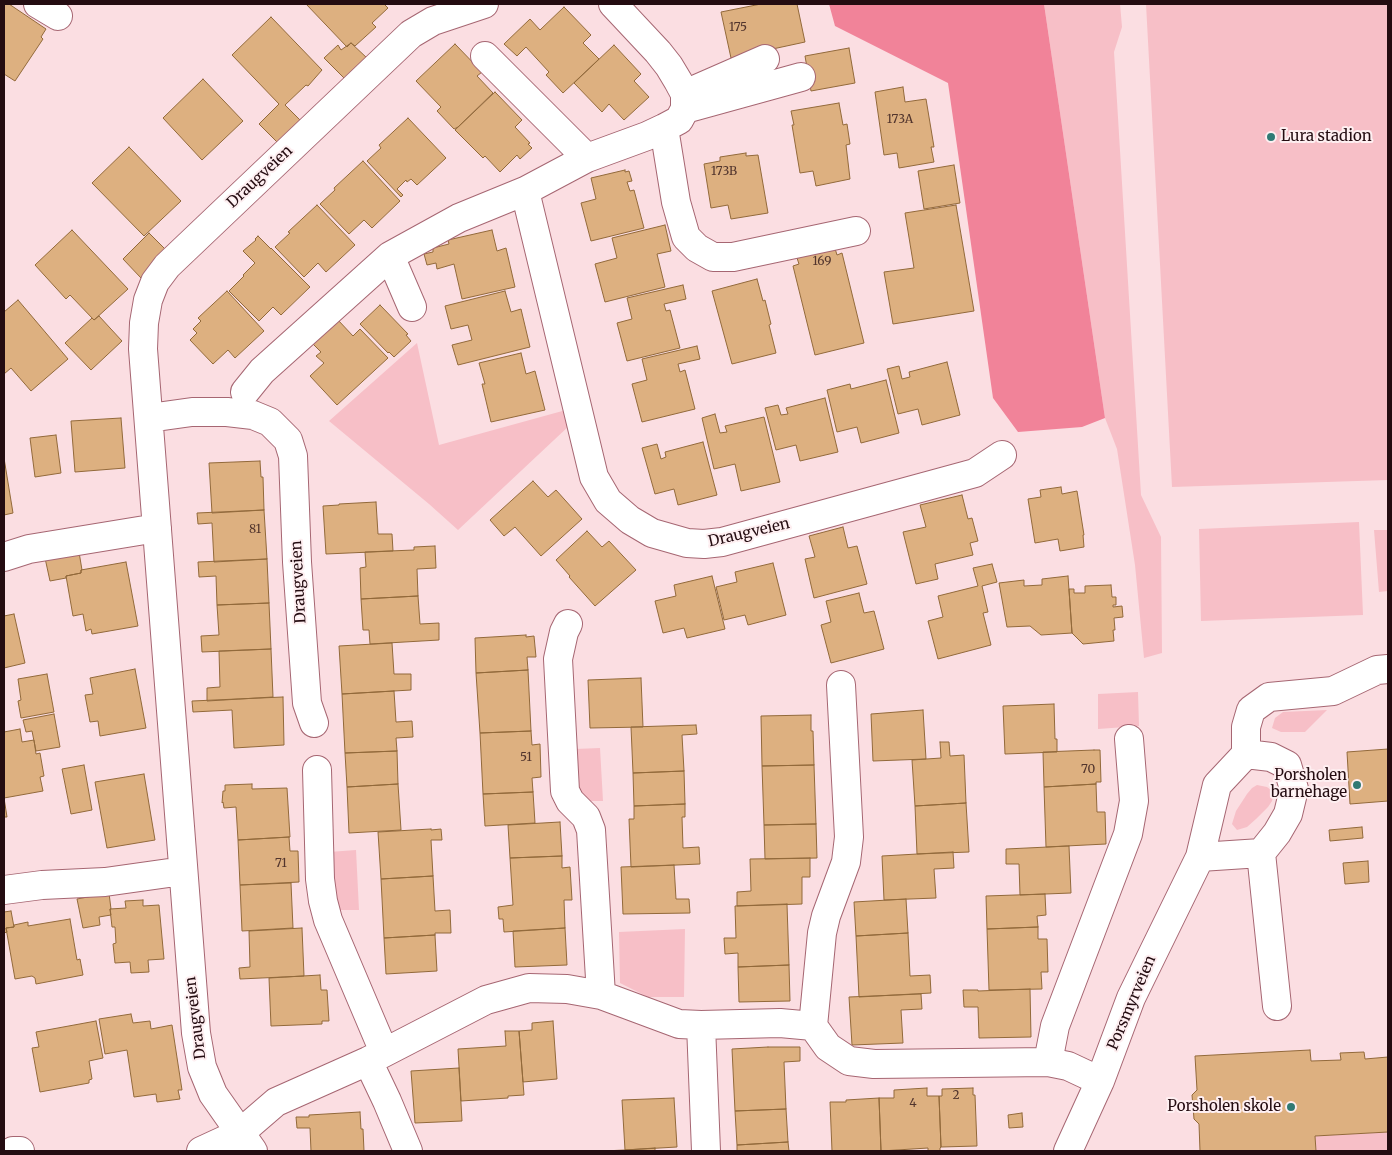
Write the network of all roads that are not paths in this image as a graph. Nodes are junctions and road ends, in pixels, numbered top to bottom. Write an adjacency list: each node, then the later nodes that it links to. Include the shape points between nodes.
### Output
1 (484, 4): 14 (street, Draugveien, via 434,21 410,34 167,266 155,282 144,323)
2 (613, 4): 6 (street, via 669,66)
3 (485, 56): 8 (street)
4 (765, 59): 6 (street)
5 (801, 77): 6 (street)
6 (685, 102): 7 (street, via 679,120)
7 (664, 128): 8 (street); 10 (street, via 676,202 686,237 696,248 713,257 733,257)
8 (587, 158): 9 (street)
9 (525, 192): 11 (street, via 459,218); 15 (street, Draugveien, via 594,477 608,501 630,520 652,532 687,543 722,542 976,473)
10 (856, 231)
11 (390, 256): 12 (street); 13 (street, via 262,371)
12 (412, 307)
13 (245, 392)
14 (149, 418): 16 (street, Draugveien); 21 (street, Draugveien, via 192,412 253,415 270,422 288,440 294,456 297,562 307,703)
15 (1002, 455)
16 (157, 528): 17 (street, via 29,549); 27 (street, Draugveien)
17 (4, 557)
18 (568, 624): 29 (street, via 558,659 565,791 586,817 591,830)
19 (1388, 669): 23 (street, via 1377,670 1333,691 1269,697 1251,710 1246,728)
20 (841, 685): 32 (street, via 849,838 846,862 822,933)
21 (314, 723)
22 (1129, 739): 34 (street, via 1134,801 1128,834 1055,1026)
23 (1246, 754): 25 (street, via 1271,757 1287,765 1294,789 1288,814); 26 (street, Porsmyrveien, via 1217,786)
24 (317, 770): 33 (street, via 323,901 328,920 369,1013)
25 (1261, 853): 26 (street); 30 (street)
26 (1200, 857): 35 (street, Porsmyrveien, via 1131,998)
27 (183, 871): 28 (street, via 105,882); 36 (street, Draugveien, via 196,1033 202,1068 213,1094)
28 (4, 890)
29 (601, 995): 31 (street, via 679,1024); 33 (street, via 567,989 529,988 486,1000)
30 (1276, 1006)
31 (701, 1025): 32 (street, via 780,1023); 41 (street)
32 (813, 1026): 34 (street, via 828,1047 849,1061 874,1064)
33 (376, 1056): 36 (street, via 276,1102); 40 (street, via 387,1101)
34 (1048, 1062): 35 (street, via 1068,1066)
35 (1100, 1081): 42 (street, Porsmyrveien)
36 (246, 1142): 39 (street)
37 (13, 1151): 38 (street)
38 (20, 1151)
39 (201, 1151)
40 (408, 1151)
41 (706, 1151)
42 (1068, 1151)

